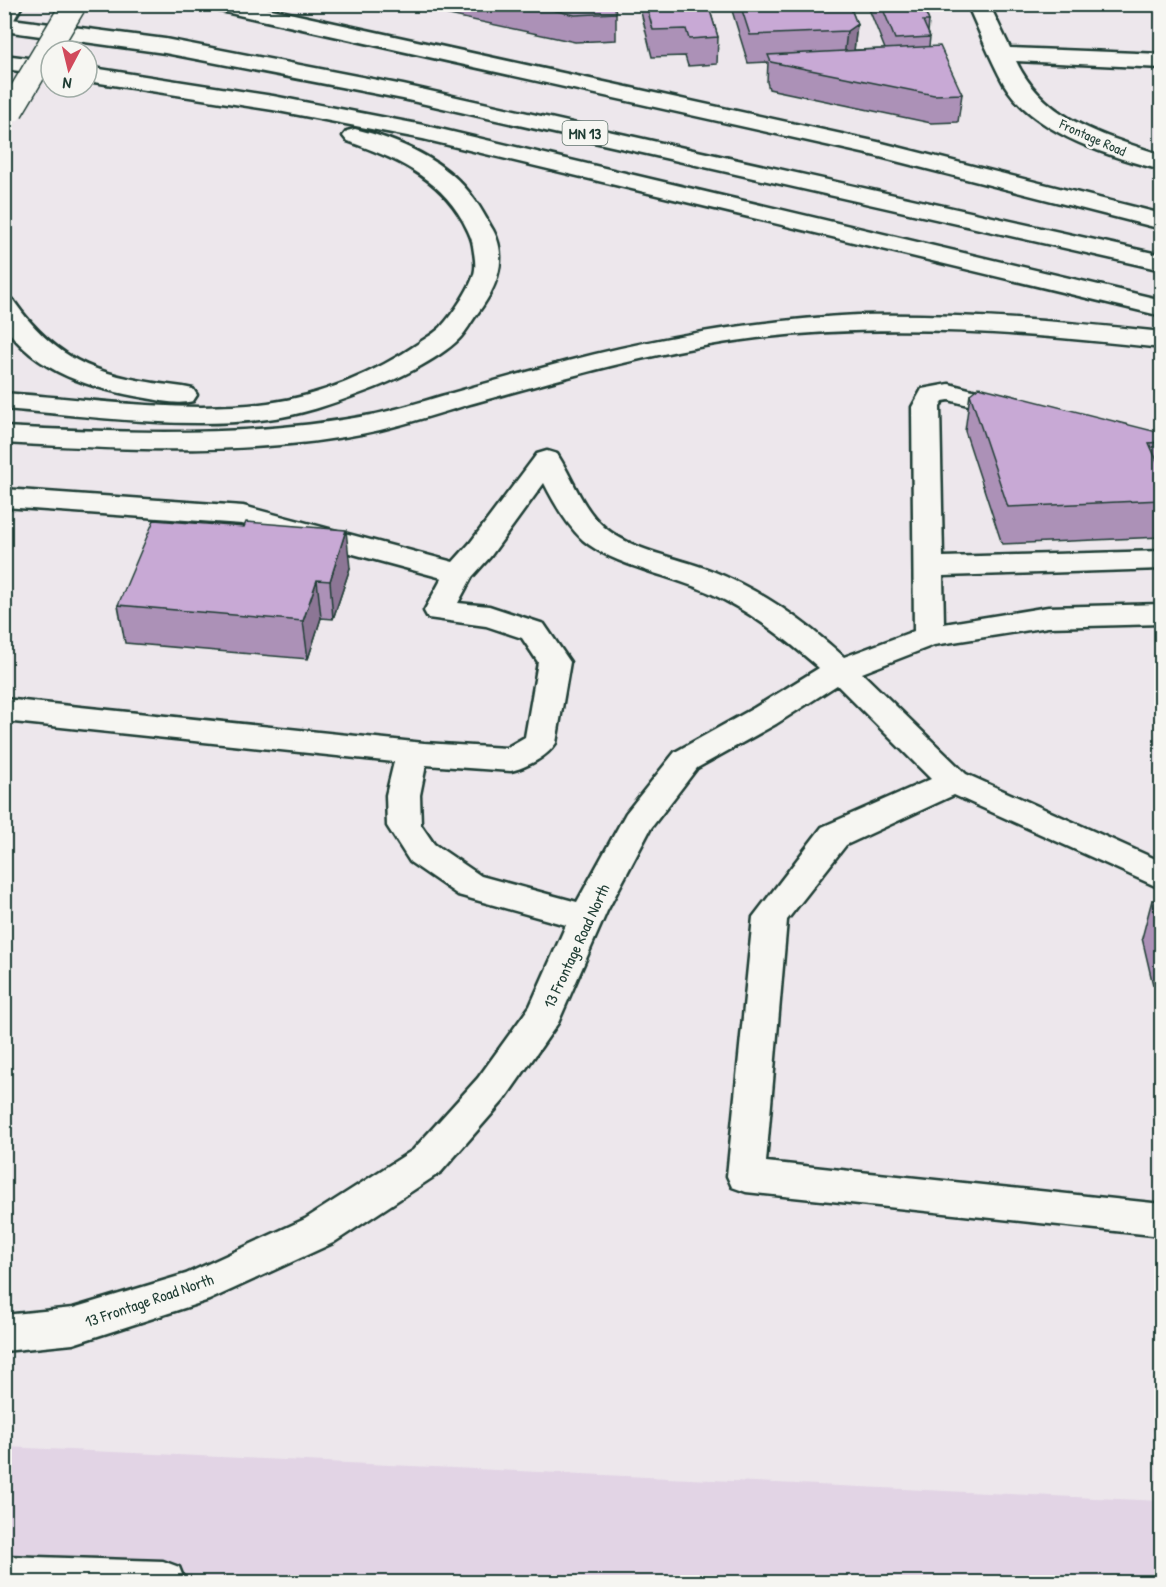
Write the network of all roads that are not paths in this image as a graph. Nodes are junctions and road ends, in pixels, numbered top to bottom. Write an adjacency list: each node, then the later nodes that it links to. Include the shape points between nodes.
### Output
1 (13, 4): 5 (main road)
2 (216, 4): 15 (main road, via 878,149)
3 (978, 4): 7 (main road, Frontage Road)
4 (74, 5): 13 (main road, bridge)
5 (4, 18)
6 (4, 24): 16 (main road, MN 13, via 165,46 391,89)
7 (999, 47): 8 (main road); 14 (main road, Frontage Road, via 1015,83 1058,123 1091,140)
8 (1161, 61)
9 (4, 62): 10 (main road)
10 (39, 66)
11 (99, 75): 18 (main road, MN 13, via 273,102 423,132)
12 (99, 76): 20 (main road, via 314,123 396,150 434,171 464,201 485,239 488,270 472,303 449,334)
13 (8, 115)
14 (1161, 162)
15 (1161, 222)
16 (1161, 263)
17 (4, 305): 20 (main road, via 38,350 64,367 157,392 253,397)
18 (1161, 308)
19 (1161, 340): 23 (main road, via 1060,328 844,322 673,343 372,423 291,437 200,442)
20 (378, 378): 21 (main road, via 311,402 224,415)
21 (4, 401)
22 (1038, 415): 26 (main road, via 949,392 932,395 926,407)
23 (4, 435)
24 (4, 498): 27 (main road, via 243,516)
25 (1161, 560): 26 (main road)
26 (929, 567): 29 (main road)
27 (459, 573): 30 (main road, via 547,460 562,493 594,534 746,600 787,626); 32 (main road, via 439,611 489,616 533,632 554,662 540,743 511,760)
28 (1161, 614): 29 (main road, 13 Frontage Road North, via 1048,617)
29 (929, 636): 30 (main road, 13 Frontage Road North)
30 (838, 670): 33 (main road); 35 (main road, 13 Frontage Road North, via 686,760 638,821)
31 (4, 710): 32 (main road)
32 (412, 753): 35 (main road, via 403,795 404,826 422,853 470,886)
33 (954, 782): 34 (main road); 36 (main road, via 834,836 770,917 746,1176)
34 (1161, 877)
35 (587, 918): 37 (main road, 13 Frontage Road North, via 545,1013 491,1089 428,1161 319,1231 195,1287 73,1326)
36 (1161, 1220)
37 (4, 1333)
38 (4, 1577): 39 (main road)
39 (163, 1582)

